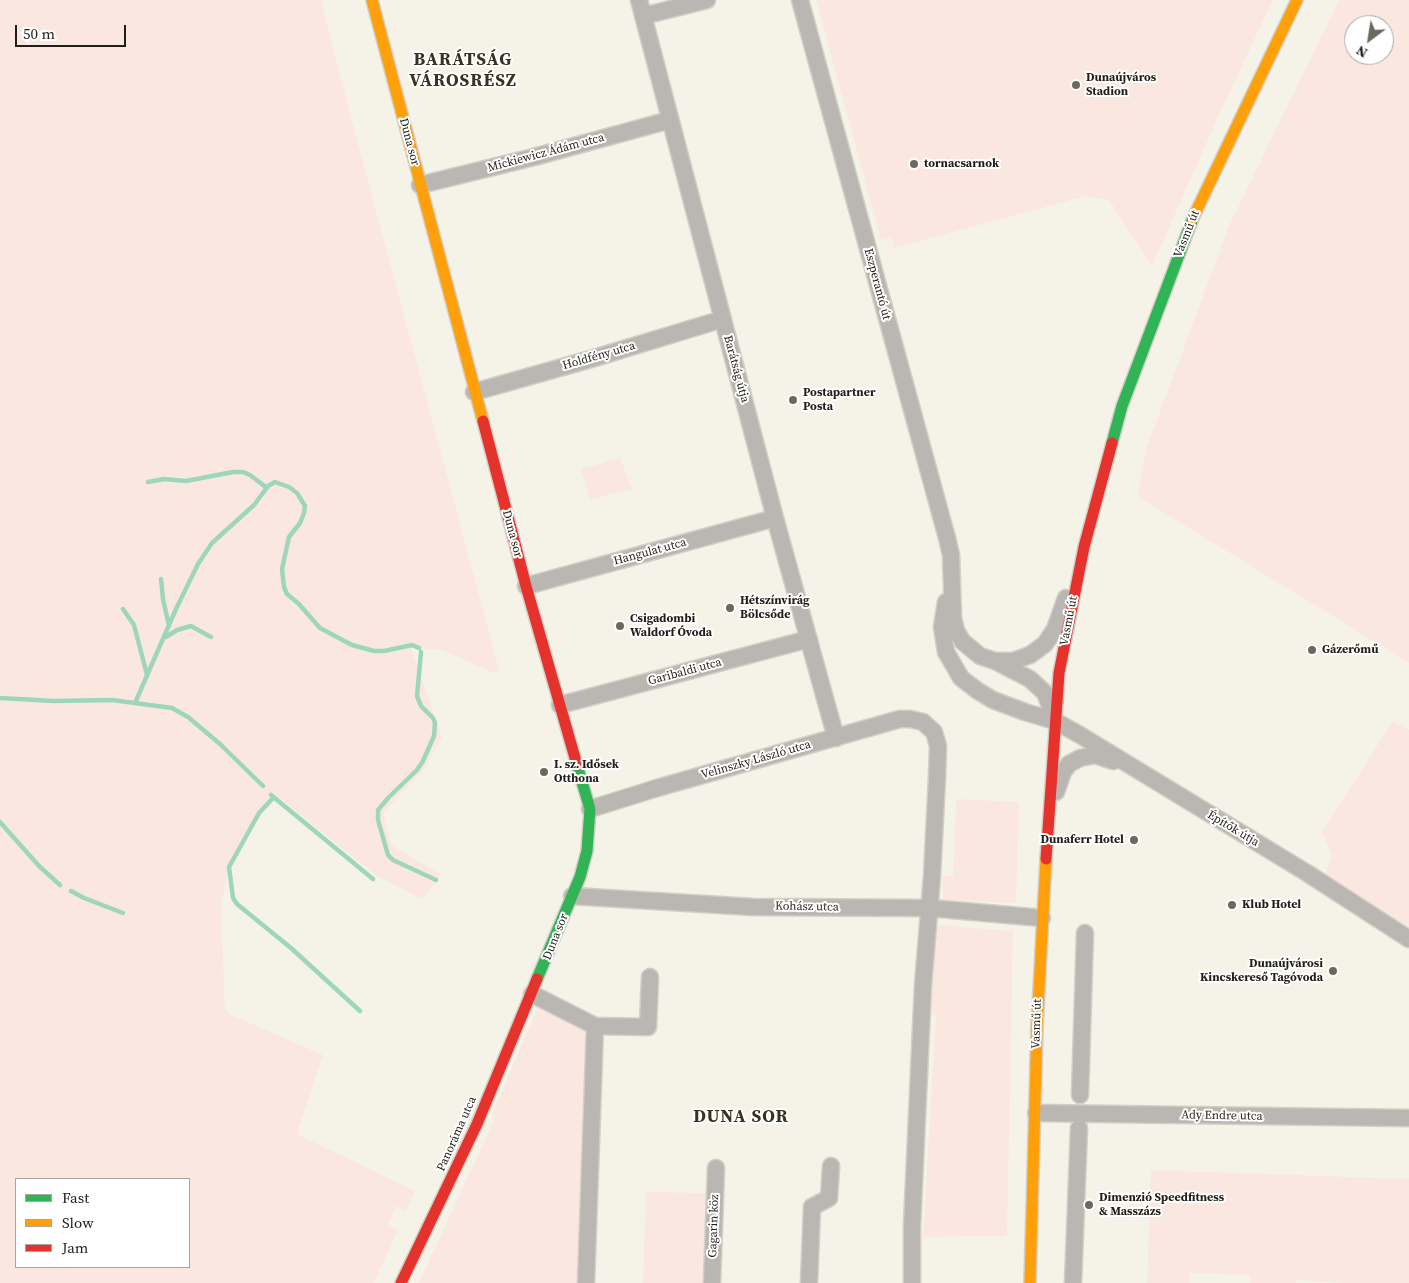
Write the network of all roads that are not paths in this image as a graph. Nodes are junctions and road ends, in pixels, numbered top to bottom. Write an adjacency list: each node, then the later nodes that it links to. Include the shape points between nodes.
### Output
1 (372, 0): 7 (street, Duna sor)
2 (707, 0): 5 (street)
3 (800, 0): 12 (street, Eszperantó út, via 947,538)
4 (1297, 0): 11 (street, Vasmű út, via 1189,226 1122,406)
5 (641, 8): 6 (street, Barátság útja)
6 (670, 120): 7 (street, Mickiewicz Ádám utca); 8 (street, Barátság útja)
7 (420, 185): 9 (street, Duna sor)
8 (723, 319): 9 (street, Holdfény utca); 10 (street, Barátság útja)
9 (474, 392): 13 (street, Duna sor)
10 (775, 518): 13 (street, Hangulat utca); 14 (street, Barátság útja)
11 (1084, 547): 15 (street, Eszperantó út, via 1055,629 1045,644 1014,661); 17 (street, Vasmű út, via 1059,673)
12 (952, 568): 15 (street, Eszperantó út, via 956,630 971,650); 17 (street, Eszperantó út, via 942,627 946,652 961,678 993,700)
13 (526, 586): 16 (street, Duna sor)
14 (809, 639): 16 (street, Garibaldi utca); 18 (street, Barátság útja)
15 (995, 661): 17 (street, Eszperantó út, via 1030,679 1045,693)
16 (560, 705): 21 (street, Duna sor)
17 (1055, 721): 19 (street, Építők útja); 20 (street, Vasmű út)
18 (836, 738): 21 (street, Velinszky László utca); 23 (street, Velinszky László utca, via 910,718 923,722 934,732 938,746)
19 (1131, 766): 20 (street, via 1096,756 1080,758 1063,772); 26 (street, Építők útja)
20 (1050, 808): 24 (street, Vasmű út)
21 (590, 809): 22 (street, Duna sor, via 587,851)
22 (572, 896): 23 (street, Kohász utca, via 753,906); 28 (street, Duna sor)
23 (930, 908): 24 (street, Kohász utca); 40 (street, via 923,985)
24 (1042, 918): 31 (street, Vasmű út)
25 (1085, 933): 30 (street)
26 (1409, 939)
27 (650, 977): 29 (street, via 648,1027)
28 (532, 994): 29 (street); 36 (street, Panoráma utca, via 469,1140)
29 (595, 1026): 37 (street)
30 (1080, 1095)
31 (1036, 1113): 32 (street, Ady Endre utca); 41 (street, Vasmű út)
32 (1409, 1118)
33 (1079, 1128): 42 (street)
34 (831, 1166): 39 (street, via 829,1198 812,1206)
35 (716, 1168): 38 (street, Gagarin köz)
36 (401, 1283)
37 (586, 1283)
38 (712, 1283)
39 (809, 1283)
40 (912, 1283)
41 (1030, 1283)
42 (1073, 1283)

